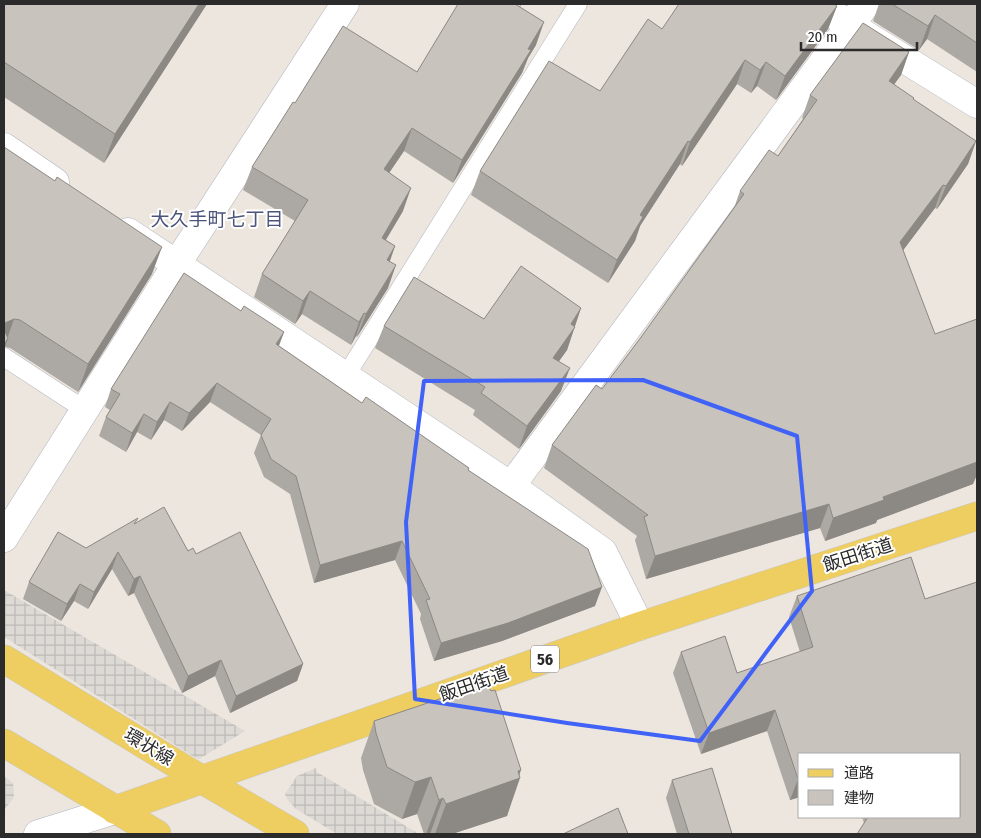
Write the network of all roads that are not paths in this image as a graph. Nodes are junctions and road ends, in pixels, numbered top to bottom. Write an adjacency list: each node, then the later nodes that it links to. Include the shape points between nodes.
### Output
1 (345, 4): 10 (street)
2 (578, 4): 12 (lane)
3 (818, 4): 5 (street)
4 (866, 4): 5 (street)
5 (851, 26): 6 (street); 14 (street)
6 (977, 104)
7 (4, 147): 8 (street)
8 (78, 198)
9 (110, 220): 10 (street)
10 (176, 265): 12 (street); 13 (street)
11 (4, 358): 13 (lane)
12 (345, 377): 14 (street)
13 (85, 410): 16 (street)
14 (511, 486): 17 (street, via 603,552)
15 (977, 516): 17 (main road, 飯田街道 / 56)
16 (4, 538)
17 (640, 626): 20 (main road, 飯田街道 / 56)
18 (4, 659): 20 (main road, 環状線)
19 (4, 743): 21 (main road)
20 (201, 780): 21 (main road, 飯田街道 / 56); 24 (main road, 環状線)
21 (115, 810): 22 (street); 23 (main road)
22 (38, 834)
23 (157, 834)
24 (295, 834)

